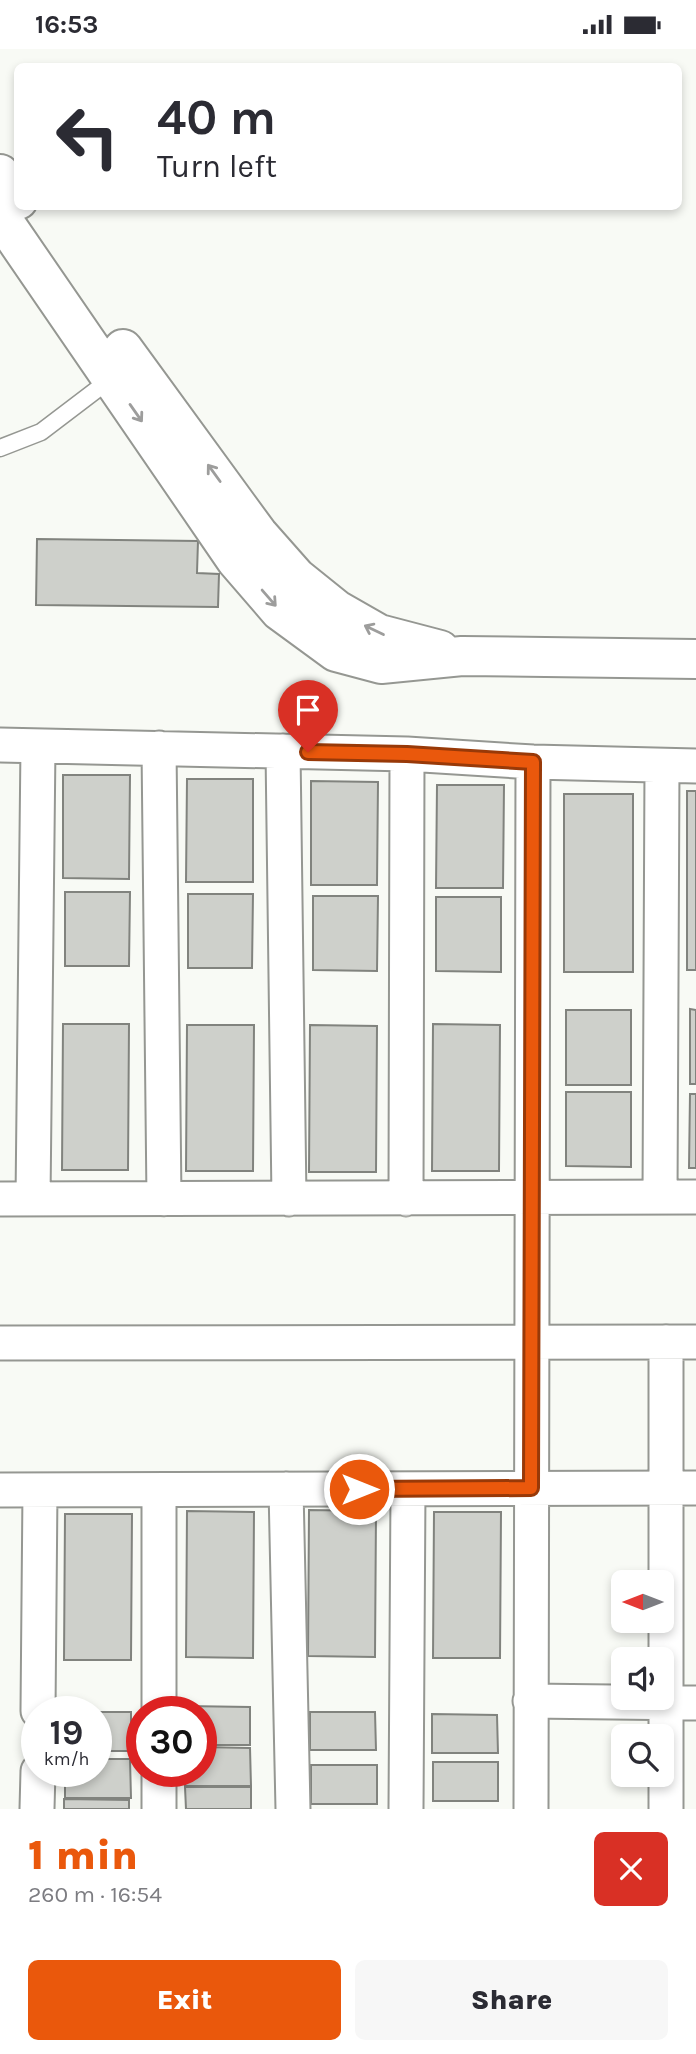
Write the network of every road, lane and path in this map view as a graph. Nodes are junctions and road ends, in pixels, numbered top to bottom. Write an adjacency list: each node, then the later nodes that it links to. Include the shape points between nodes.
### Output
1 (0, 174): 2 (street)
2 (9, 216): 3 (street)
3 (122, 370): 4 (lane, via 41,432); 5 (street, via 296,577 337,610 379,634 462,656)
4 (0, 448)
5 (696, 659)
6 (0, 745): 7 (street)
7 (38, 746): 8 (street); 18 (street)
8 (159, 748): 9 (street); 19 (street)
9 (283, 751): 10 (street); 20 (street)
10 (407, 754): 11 (street); 21 (street)
11 (533, 762): 12 (street); 16 (street)
12 (662, 766): 13 (street); 14 (street)
13 (696, 766)
14 (660, 1197): 15 (street); 16 (street)
15 (696, 1197)
16 (532, 1198): 21 (street); 22 (street)
17 (0, 1199): 18 (street)
18 (33, 1199): 19 (street)
19 (164, 1199): 20 (street)
20 (289, 1199): 21 (street)
21 (406, 1199)
22 (531, 1342): 23 (street); 24 (street); 25 (street)
23 (681, 1342): 26 (street)
24 (0, 1343)
25 (531, 1488): 26 (street); 29 (street); 34 (street)
26 (681, 1488): 35 (street)
27 (159, 1489): 28 (street); 31 (street); 33 (street)
28 (286, 1489): 29 (street); 40 (street)
29 (408, 1489): 41 (street)
30 (0, 1490): 31 (street)
31 (40, 1490): 32 (street)
32 (38, 1696)
33 (159, 1696)
34 (530, 1701): 35 (street); 42 (street)
35 (681, 1703): 43 (street)
36 (38, 1787): 38 (street)
37 (159, 1787): 39 (street)
38 (37, 1809)
39 (159, 1809)
40 (293, 1809)
41 (406, 1809)
42 (531, 1809)
43 (666, 1809)

